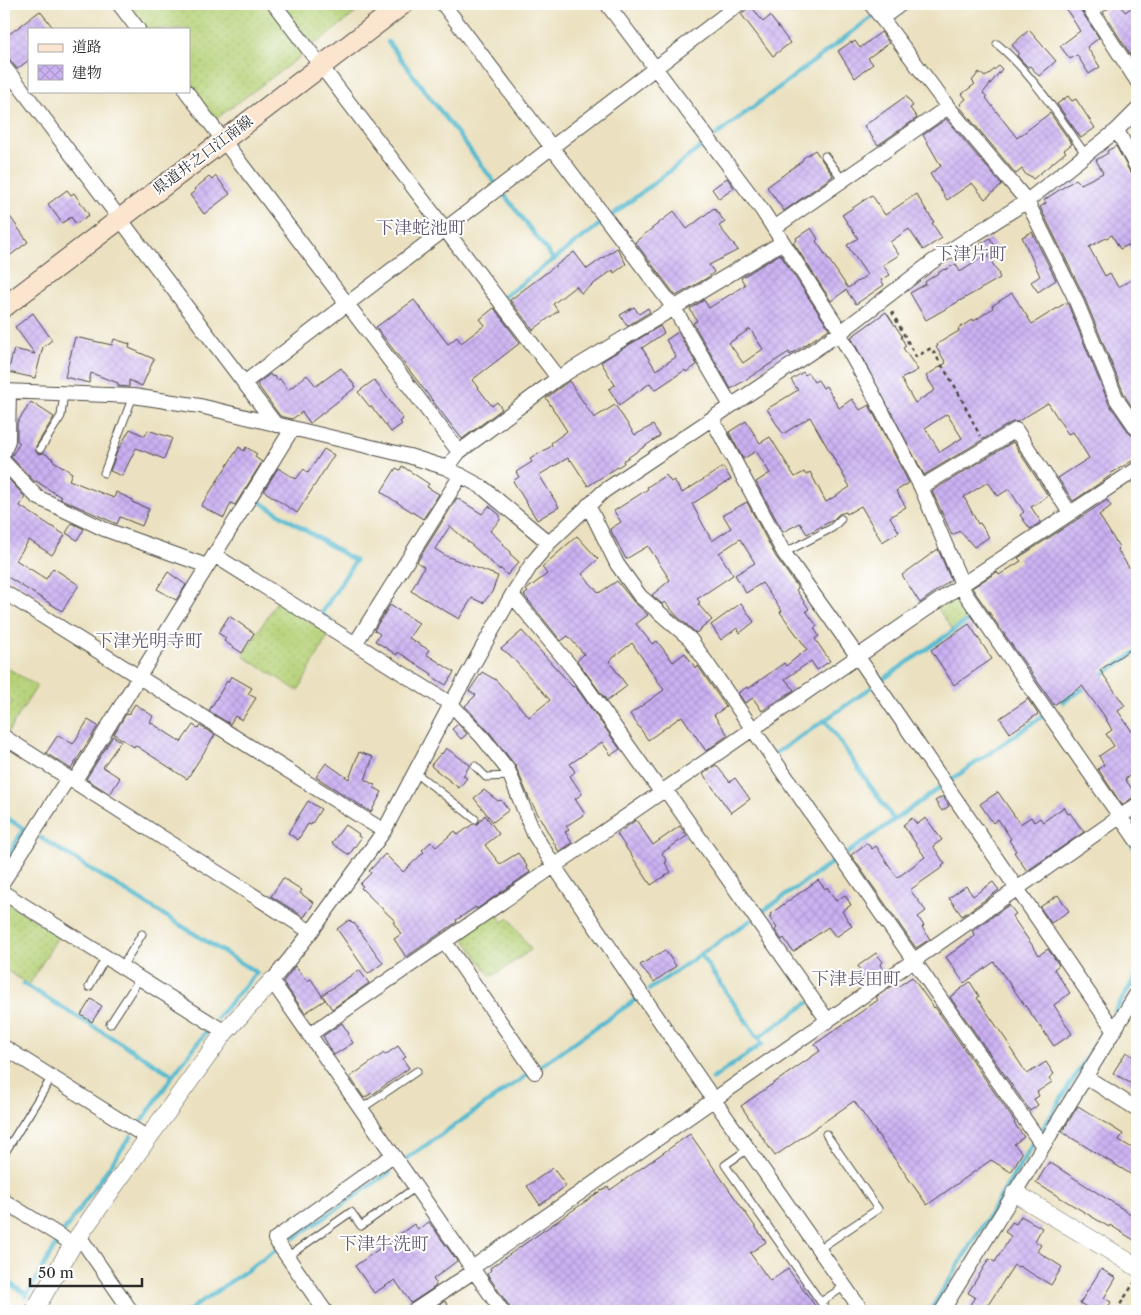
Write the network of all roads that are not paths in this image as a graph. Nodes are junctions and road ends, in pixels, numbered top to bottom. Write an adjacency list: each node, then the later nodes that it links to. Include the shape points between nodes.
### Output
1 (119, 4): 11 (street)
2 (274, 4): 14 (street)
3 (403, 4): 14 (main road, 県道井之口江南線)
4 (443, 4): 22 (street)
5 (607, 4): 15 (street)
6 (739, 4): 15 (street)
7 (871, 4): 10 (street)
8 (901, 4): 10 (street)
9 (1086, 4): 16 (street)
10 (882, 18): 18 (street)
11 (137, 28)
12 (996, 44): 23 (lane, via 1010,54)
13 (4, 66): 28 (street)
14 (321, 66): 21 (main road, 県道井之口江南線); 30 (street)
15 (655, 68): 22 (street); 29 (street)
16 (1137, 81)
17 (187, 92): 21 (street)
18 (948, 107): 26 (street); 27 (street)
19 (1137, 110): 20 (street)
20 (1117, 130): 23 (street); 25 (street)
21 (223, 140): 28 (main road, 県道井之口江南線); 32 (street)
22 (552, 147): 30 (street); 34 (street)
23 (1086, 155): 27 (street)
24 (825, 156): 26 (lane)
25 (1137, 168)
26 (843, 180): 29 (street)
27 (1027, 201): 35 (street, via 932,262); 45 (street, via 1074,296 1118,400)
28 (120, 218): 33 (main road, 県道井之口江南線); 37 (street)
29 (774, 228): 31 (street)
30 (445, 229): 32 (street); 36 (street)
31 (783, 242): 34 (street); 35 (street)
32 (347, 304): 37 (street); 48 (street)
33 (4, 307)
34 (674, 308): 36 (street); 41 (street)
35 (840, 332): 41 (street); 54 (street)
36 (558, 378): 48 (street)
37 (244, 383): 43 (street)
38 (6, 391): 39 (street); 47 (street, via 8,440)
39 (64, 393): 40 (street); 46 (lane, via 61,416)
40 (133, 396): 43 (street, via 200,406); 52 (lane)
41 (732, 406): 42 (street)
42 (712, 419): 55 (street); 59 (street)
43 (276, 425): 44 (street)
44 (292, 429): 50 (street); 60 (street)
45 (1137, 429)
46 (40, 449)
47 (4, 452)
48 (459, 452): 50 (street)
49 (4, 462): 60 (street, via 37,497 104,528)
50 (447, 468): 53 (street)
51 (1137, 469): 56 (street)
52 (104, 473)
53 (461, 475): 58 (street, via 482,487); 64 (street)
54 (921, 487): 56 (street, via 1016,430); 61 (street)
55 (588, 505): 58 (street); 68 (street, via 617,564 640,596 690,639)
56 (1070, 513): 61 (street)
57 (841, 519): 59 (lane, via 832,528)
58 (549, 543): 63 (street)
59 (784, 553): 65 (street)
60 (211, 561): 64 (street); 66 (street)
61 (961, 585): 65 (street); 76 (street)
62 (4, 592): 66 (street)
63 (512, 595): 67 (street); 74 (street, via 577,674)
64 (355, 644): 67 (street)
65 (858, 656): 68 (street); 82 (street)
66 (139, 677): 73 (street); 78 (street)
67 (451, 704): 71 (street); 72 (street, via 483,738)
68 (752, 729): 74 (street); 88 (street)
69 (4, 737): 73 (street)
70 (475, 766): 72 (lane, via 486,777)
71 (416, 774): 77 (lane); 78 (street)
72 (511, 776): 80 (street, via 534,834)
73 (71, 780): 81 (street); 84 (street)
74 (663, 791): 80 (street); 94 (street)
75 (1137, 805): 76 (street)
76 (1120, 817): 79 (street); 82 (street)
77 (475, 819)
78 (384, 831): 84 (street)
79 (1137, 841)
80 (554, 866): 86 (street); 104 (street)
81 (4, 880)
82 (1017, 889): 88 (street); 96 (street)
83 (4, 893): 87 (street)
84 (310, 932): 91 (street)
85 (142, 934): 89 (lane)
86 (444, 942): 98 (street); 101 (street)
87 (106, 957): 89 (street); 92 (lane)
88 (914, 961): 94 (street); 109 (street)
89 (122, 967): 90 (street)
90 (140, 978): 95 (lane); 97 (street)
91 (272, 981): 97 (street); 98 (street)
92 (89, 987)
93 (1137, 993): 96 (street)
94 (828, 1021): 104 (street)
95 (110, 1024)
96 (1114, 1030): 103 (street)
97 (225, 1032): 108 (street)
98 (309, 1035): 105 (street)
99 (4, 1047): 102 (street)
100 (417, 1071): 105 (lane)
101 (536, 1072)
102 (52, 1077): 108 (street); 111 (lane)
103 (1086, 1077): 106 (street); 109 (street)
104 (714, 1100): 110 (street); 119 (street)
105 (361, 1109): 112 (street)
106 (1137, 1110)
107 (826, 1134): 117 (lane, via 878,1209)
108 (148, 1138): 116 (street)
109 (1043, 1146): 114 (street)
110 (748, 1149): 117 (street); 122 (lane, via 725,1165)
111 (4, 1154)
112 (393, 1155): 113 (street); 118 (street, via 275,1239)
113 (416, 1187): 118 (lane, via 361,1226 351,1212); 119 (street)
114 (1015, 1193): 120 (street); 123 (street)
115 (4, 1201): 116 (street)
116 (76, 1240): 124 (street); 125 (street)
117 (819, 1250): 121 (street)
118 (287, 1257): 126 (street)
119 (473, 1269): 127 (street); 128 (street)
120 (1136, 1274)
121 (845, 1286): 122 (lane); 130 (street)
122 (821, 1302): 129 (lane)
123 (949, 1309)
124 (34, 1311)
125 (131, 1311)
126 (325, 1311)
127 (414, 1311)
128 (502, 1311)
129 (827, 1311)
130 (862, 1311)

